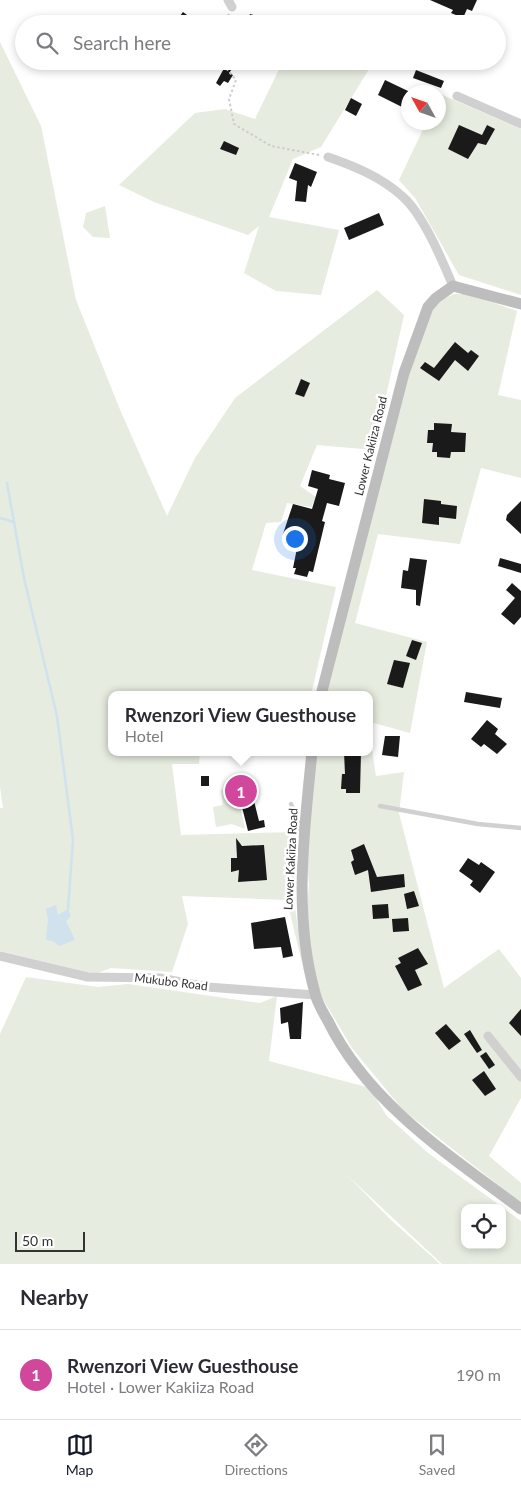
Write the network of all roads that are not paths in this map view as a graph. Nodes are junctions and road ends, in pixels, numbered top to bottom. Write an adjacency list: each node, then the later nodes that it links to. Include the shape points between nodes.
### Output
1 (457, 96): 2 (street)
2 (521, 124)
3 (328, 157): 4 (street, via 358,167 403,196 433,242)
4 (453, 286): 5 (main road); 6 (main road, Lower Kakiiza Road, via 428,307 404,373)
5 (521, 304)
6 (322, 691)
7 (308, 756): 9 (lane)
8 (312, 756): 9 (main road, Lower Kakiiza Road)
9 (310, 772): 13 (main road, Lower Kakiiza Road)
10 (291, 804): 13 (lane)
11 (380, 806): 12 (lane, via 478,824)
12 (521, 828)
13 (304, 842): 15 (main road, Lower Kakiiza Road, via 303,929)
14 (0, 956): 15 (street, Mukubo Road, via 88,977 160,978 208,987)
15 (315, 995): 18 (main road, Lower Kakiiza Road, via 352,1062 394,1107 455,1160)
16 (488, 1036): 17 (street)
17 (521, 1077)
18 (521, 1210)

